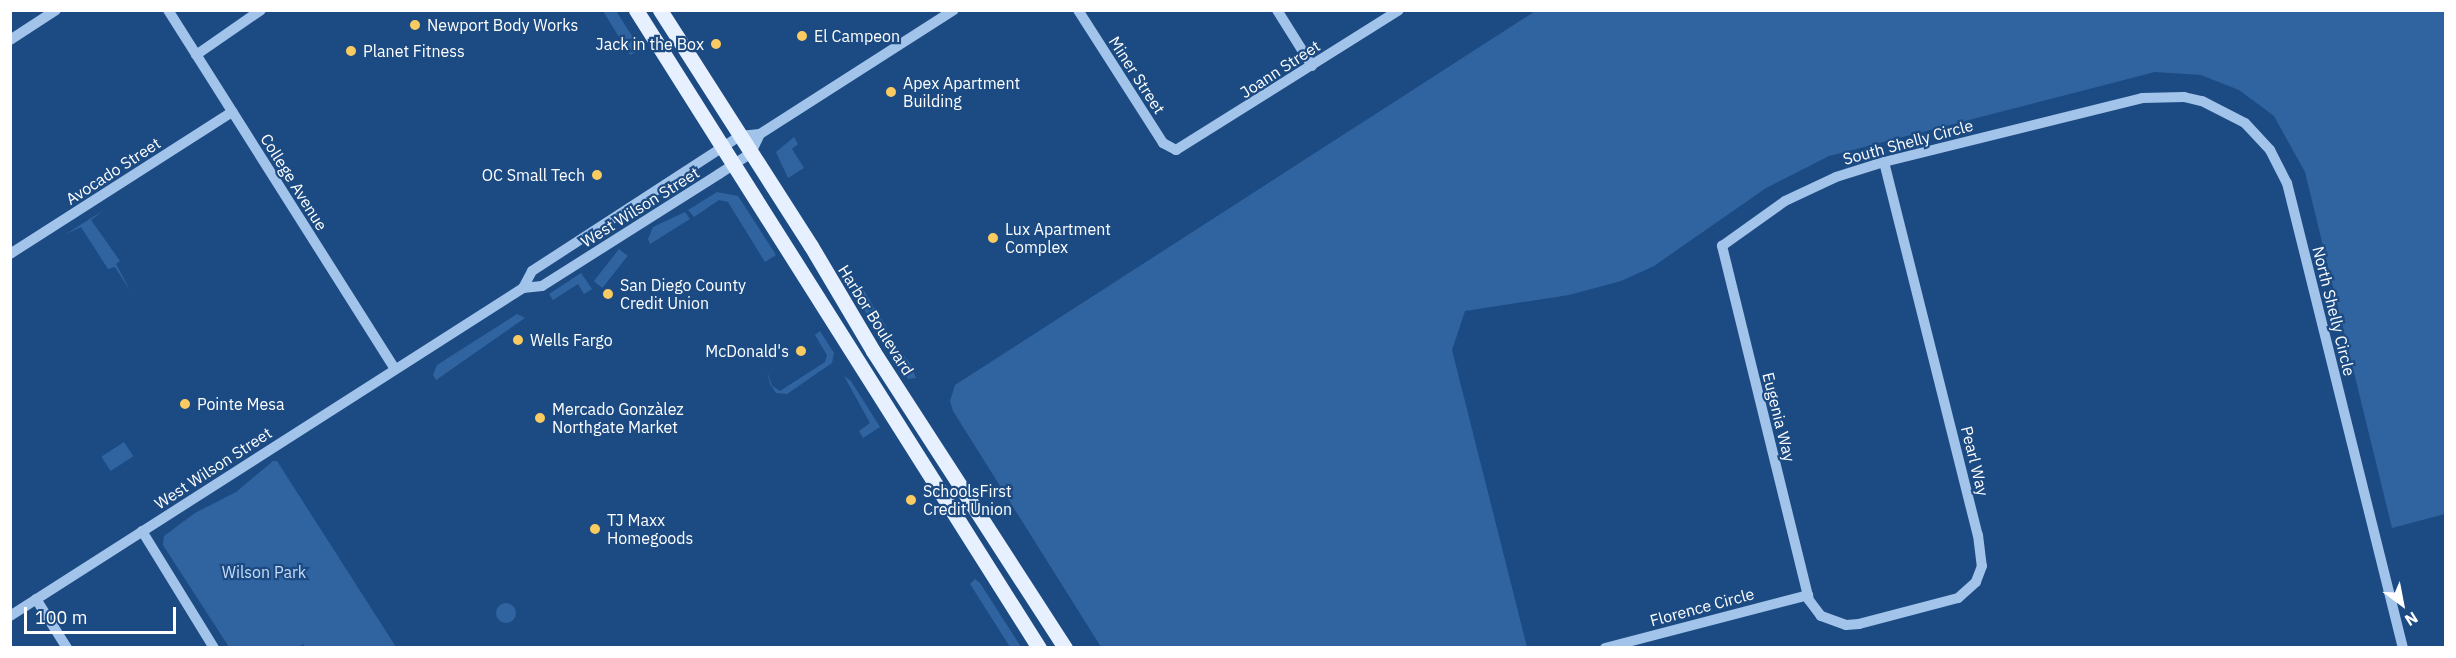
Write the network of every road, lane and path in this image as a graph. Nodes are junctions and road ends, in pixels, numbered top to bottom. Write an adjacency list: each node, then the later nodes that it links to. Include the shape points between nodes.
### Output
1 (168, 10): 13 (street, College Avenue)
2 (261, 10): 13 (street)
3 (636, 10): 19 (main road)
4 (660, 10): 18 (main road, Harbor Boulevard)
5 (954, 10): 17 (street, West Wilson Street)
6 (1078, 10): 20 (street, Miner Street, via 1163,143)
7 (1277, 10): 14 (street)
8 (1375, 10): 11 (street)
9 (1399, 10): 11 (street, Joann Street)
10 (56, 11): 12 (street)
11 (1382, 22): 14 (street, Joann Street)
12 (10, 40)
13 (196, 55): 16 (street, College Avenue)
14 (1312, 66): 20 (street, Joann Street)
15 (2118, 103): 22 (street, South Shelly Circle); 37 (street, North Shelly Circle, via 2162,97 2202,101 2245,123 2278,163 2287,183)
16 (232, 111): 25 (street, Avocado Street); 27 (street, College Avenue)
17 (760, 134): 18 (street, West Wilson Street); 21 (street, West Wilson Street)
18 (740, 136): 19 (street, West Wilson Street); 21 (main road, Harbor Boulevard)
19 (723, 148): 23 (main road); 26 (street, West Wilson Street, via 532,272)
20 (1176, 150)
21 (751, 153): 23 (street, West Wilson Street); 35 (main road, Harbor Boulevard, via 873,351)
22 (1884, 162): 24 (street, South Shelly Circle, via 1836,177 1785,201); 29 (street, Pearl Way, via 1978,535 1982,566 1976,582 1958,598 1858,624 1846,625 1821,616)
23 (734, 165): 26 (street, West Wilson Street, via 542,286); 34 (main road)
24 (1722, 246): 29 (street, Eugenia Way)
25 (10, 254)
26 (523, 288): 27 (street, West Wilson Street)
27 (395, 369): 28 (street, West Wilson Street)
28 (142, 531): 30 (street, West Wilson Street); 33 (street)
29 (1808, 595): 36 (street, Florence Circle)
30 (36, 599): 31 (street, West Wilson Street); 32 (street)
31 (10, 616)
32 (67, 648)
33 (214, 648)
34 (1039, 648)
35 (1065, 648)
36 (1605, 648)
37 (2403, 648)

